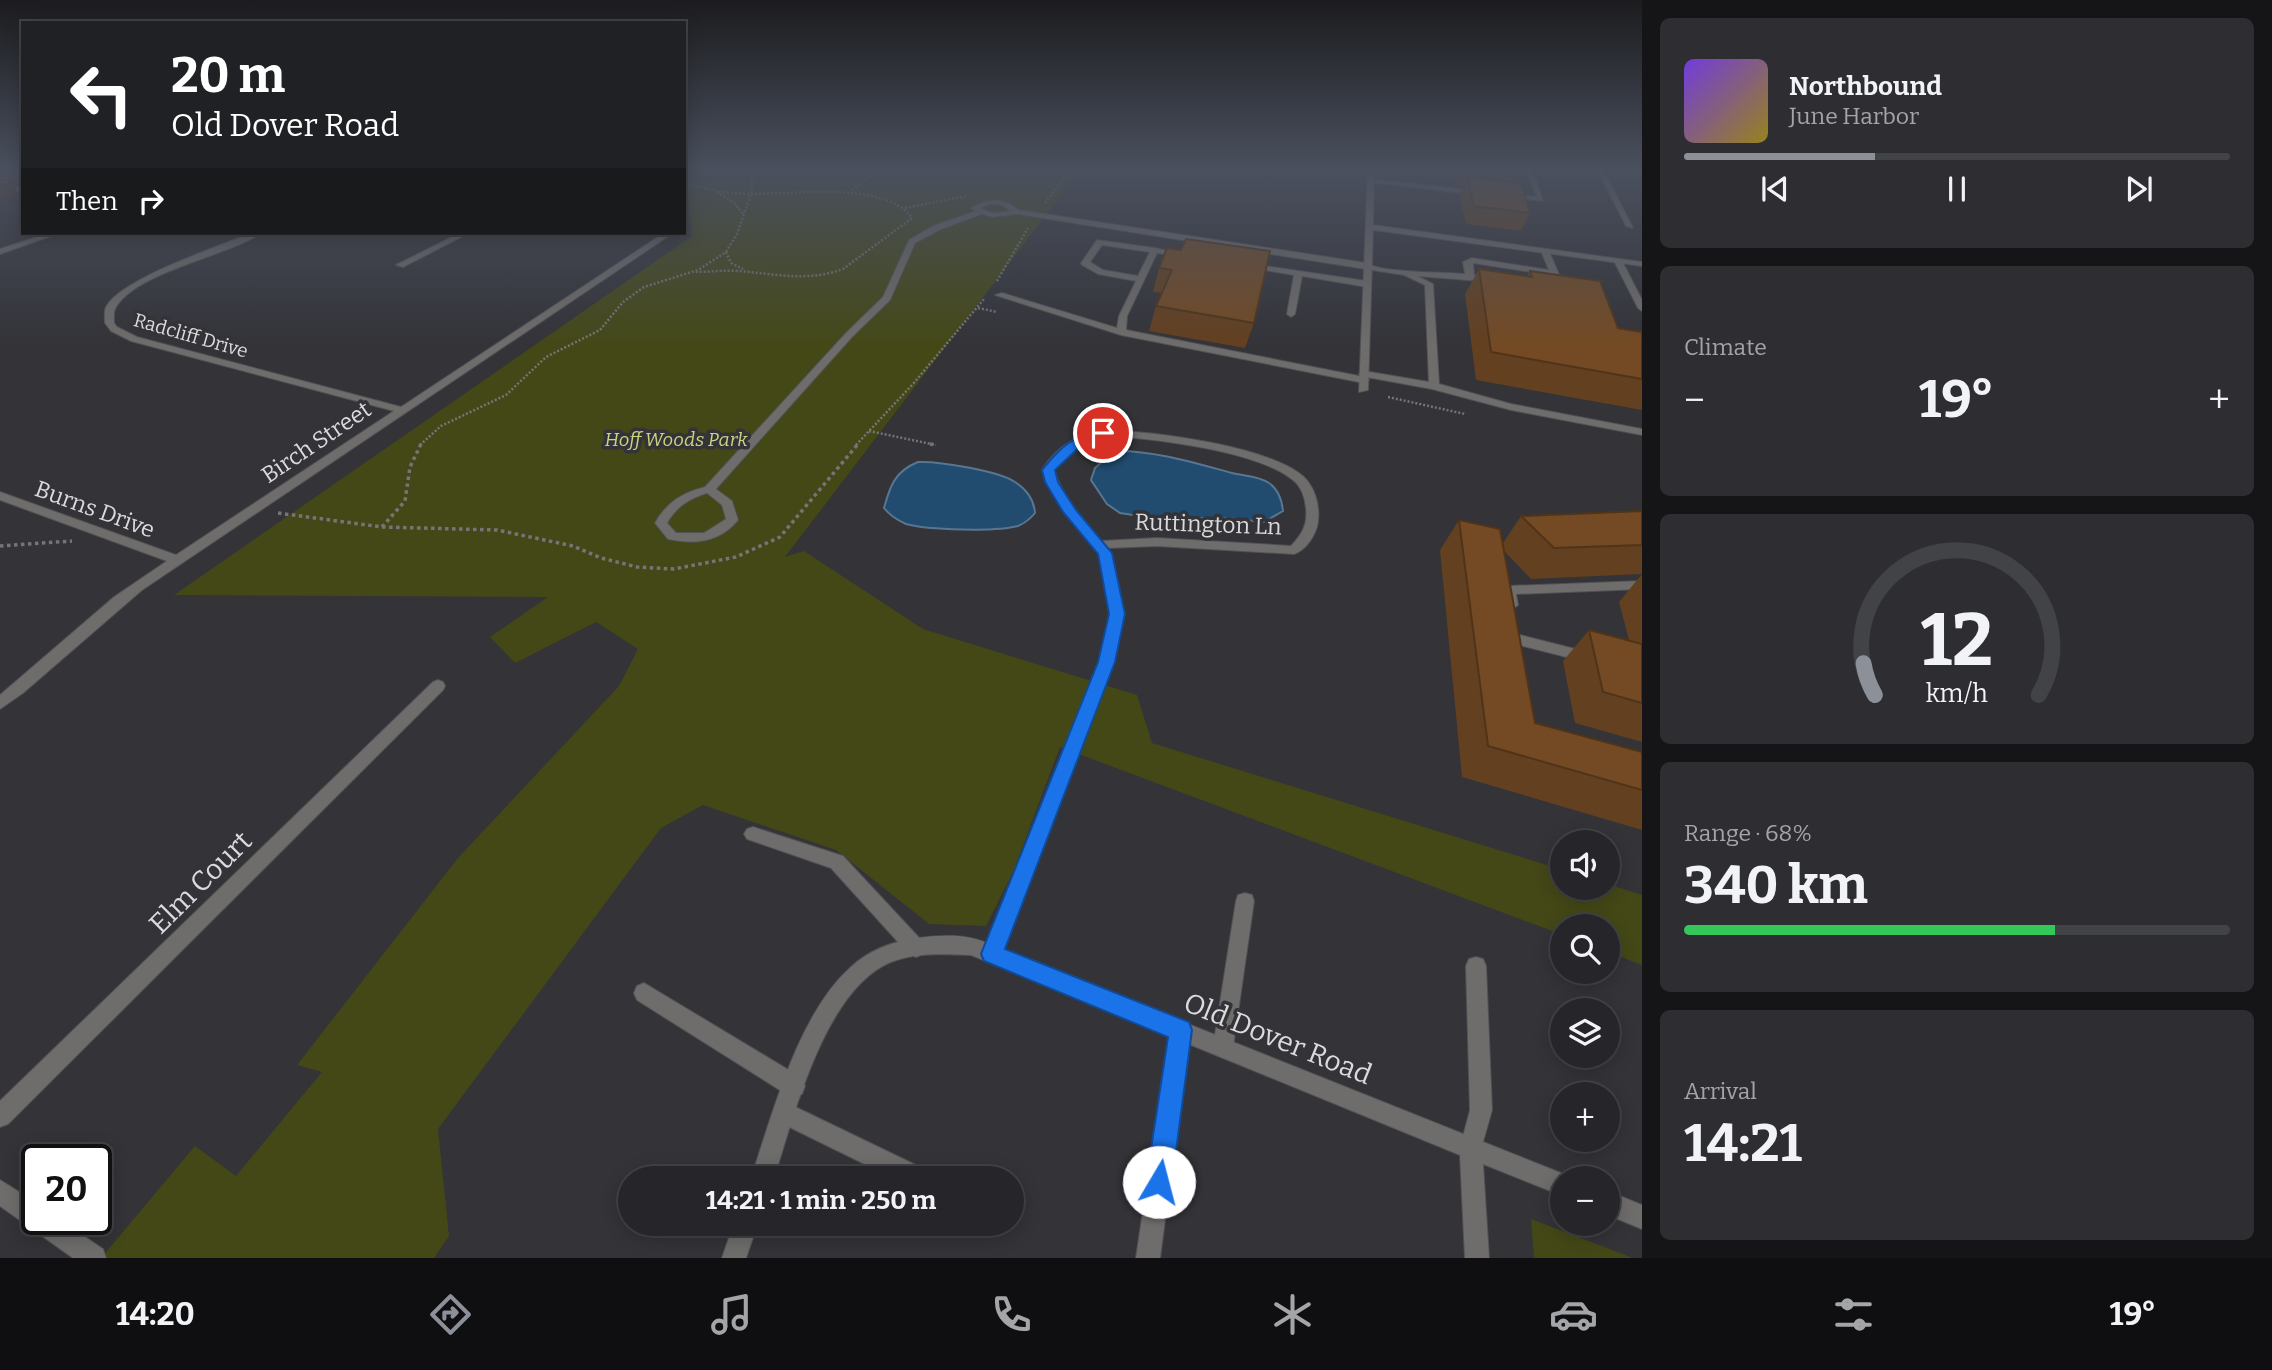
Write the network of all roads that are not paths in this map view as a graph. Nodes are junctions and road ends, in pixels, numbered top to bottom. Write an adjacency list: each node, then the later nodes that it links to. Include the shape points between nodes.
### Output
1 (1369, 227): 17 (street)
2 (937, 228): 36 (street, via 912,242 887,298)
3 (1116, 228): 17 (street)
4 (1374, 228): 10 (street)
5 (50, 235): 11 (street)
6 (253, 235): 34 (street, Radcliff Drive, via 137,284 110,308 109,323 134,339)
7 (461, 235): 16 (street)
8 (666, 235): 34 (street, Birch Street)
9 (1156, 250): 12 (street); 22 (street); 22 (street, via 1100,242 1085,263 1101,272)
10 (1545, 251): 13 (street); 19 (street)
11 (0, 252)
12 (1194, 257)
13 (1618, 261): 15 (street); 25 (street)
14 (1233, 263): 18 (street)
15 (1642, 264)
16 (400, 265)
17 (1367, 267): 20 (street); 24 (street)
18 (1298, 273): 24 (street); 30 (street)
19 (1555, 273): 21 (street, via 1472,261 1468,262); 27 (street, via 1563,291)
20 (1407, 274): 21 (street); 33 (street, via 1429,285)
21 (1470, 277): 23 (street)
22 (1141, 279): 31 (street, via 1123,316)
23 (1496, 281)
24 (1367, 284): 32 (street)
25 (1630, 285): 26 (street); 29 (street)
26 (1642, 287)
27 (1549, 289)
28 (994, 294): 31 (street)
29 (1642, 308)
30 (1291, 314)
31 (1121, 332): 32 (street)
32 (1364, 381): 33 (street)
33 (1434, 386): 35 (street, via 1470,398)
34 (402, 410): 39 (street, Birch Street)
35 (1642, 432)
36 (709, 489): 36 (street, via 685,495 669,508 661,523 672,536 698,539 719,534 732,520 728,504)
37 (0, 496): 39 (street, Burns Drive)
38 (1096, 545): 38 (street, Ruttington Ln, via 1070,512 1048,470 1070,446 1103,433 1250,456 1289,471 1299,478 1310,499 1314,519 1308,535 1294,550 1157,542); 49 (street, Ruttington Ln, via 1105,553 1117,614 1107,662)
39 (176, 560): 45 (street, Birch Street, via 111,606)
40 (1642, 585): 41 (street)
41 (1595, 587): 42 (street); 43 (street, via 1508,590 1515,633)
42 (1642, 598)
43 (1604, 661)
44 (438, 686): 56 (street, Elm Court)
45 (0, 703)
46 (753, 835): 48 (street, via 837,862)
47 (1245, 901): 53 (street)
48 (916, 948): 49 (street, Old Dover Road, via 971,946); 54 (street, Old Dover Road, via 881,956 844,985 807,1048)
49 (992, 954): 52 (street, Old Dover Road)
50 (1476, 966): 57 (street, via 1481,1110)
51 (644, 993): 54 (street)
52 (1180, 1030): 53 (street, Old Dover Road); 69 (street)
53 (1223, 1047): 57 (street, Old Dover Road)
54 (794, 1086): 55 (street, Old Dover Road)
55 (785, 1113): 58 (street, Old Dover Road); 59 (street)
56 (0, 1116)
57 (1471, 1148): 60 (street, Old Dover Road); 70 (street)
58 (766, 1166)
59 (893, 1166)
60 (1550, 1180)
61 (0, 1192): 62 (street)
62 (21, 1207)
63 (1620, 1208): 64 (street)
64 (1642, 1217)
65 (61, 1235): 67 (street)
66 (742, 1236): 68 (street)
67 (94, 1258)
68 (734, 1258)
69 (1148, 1258)
70 (1477, 1258)

